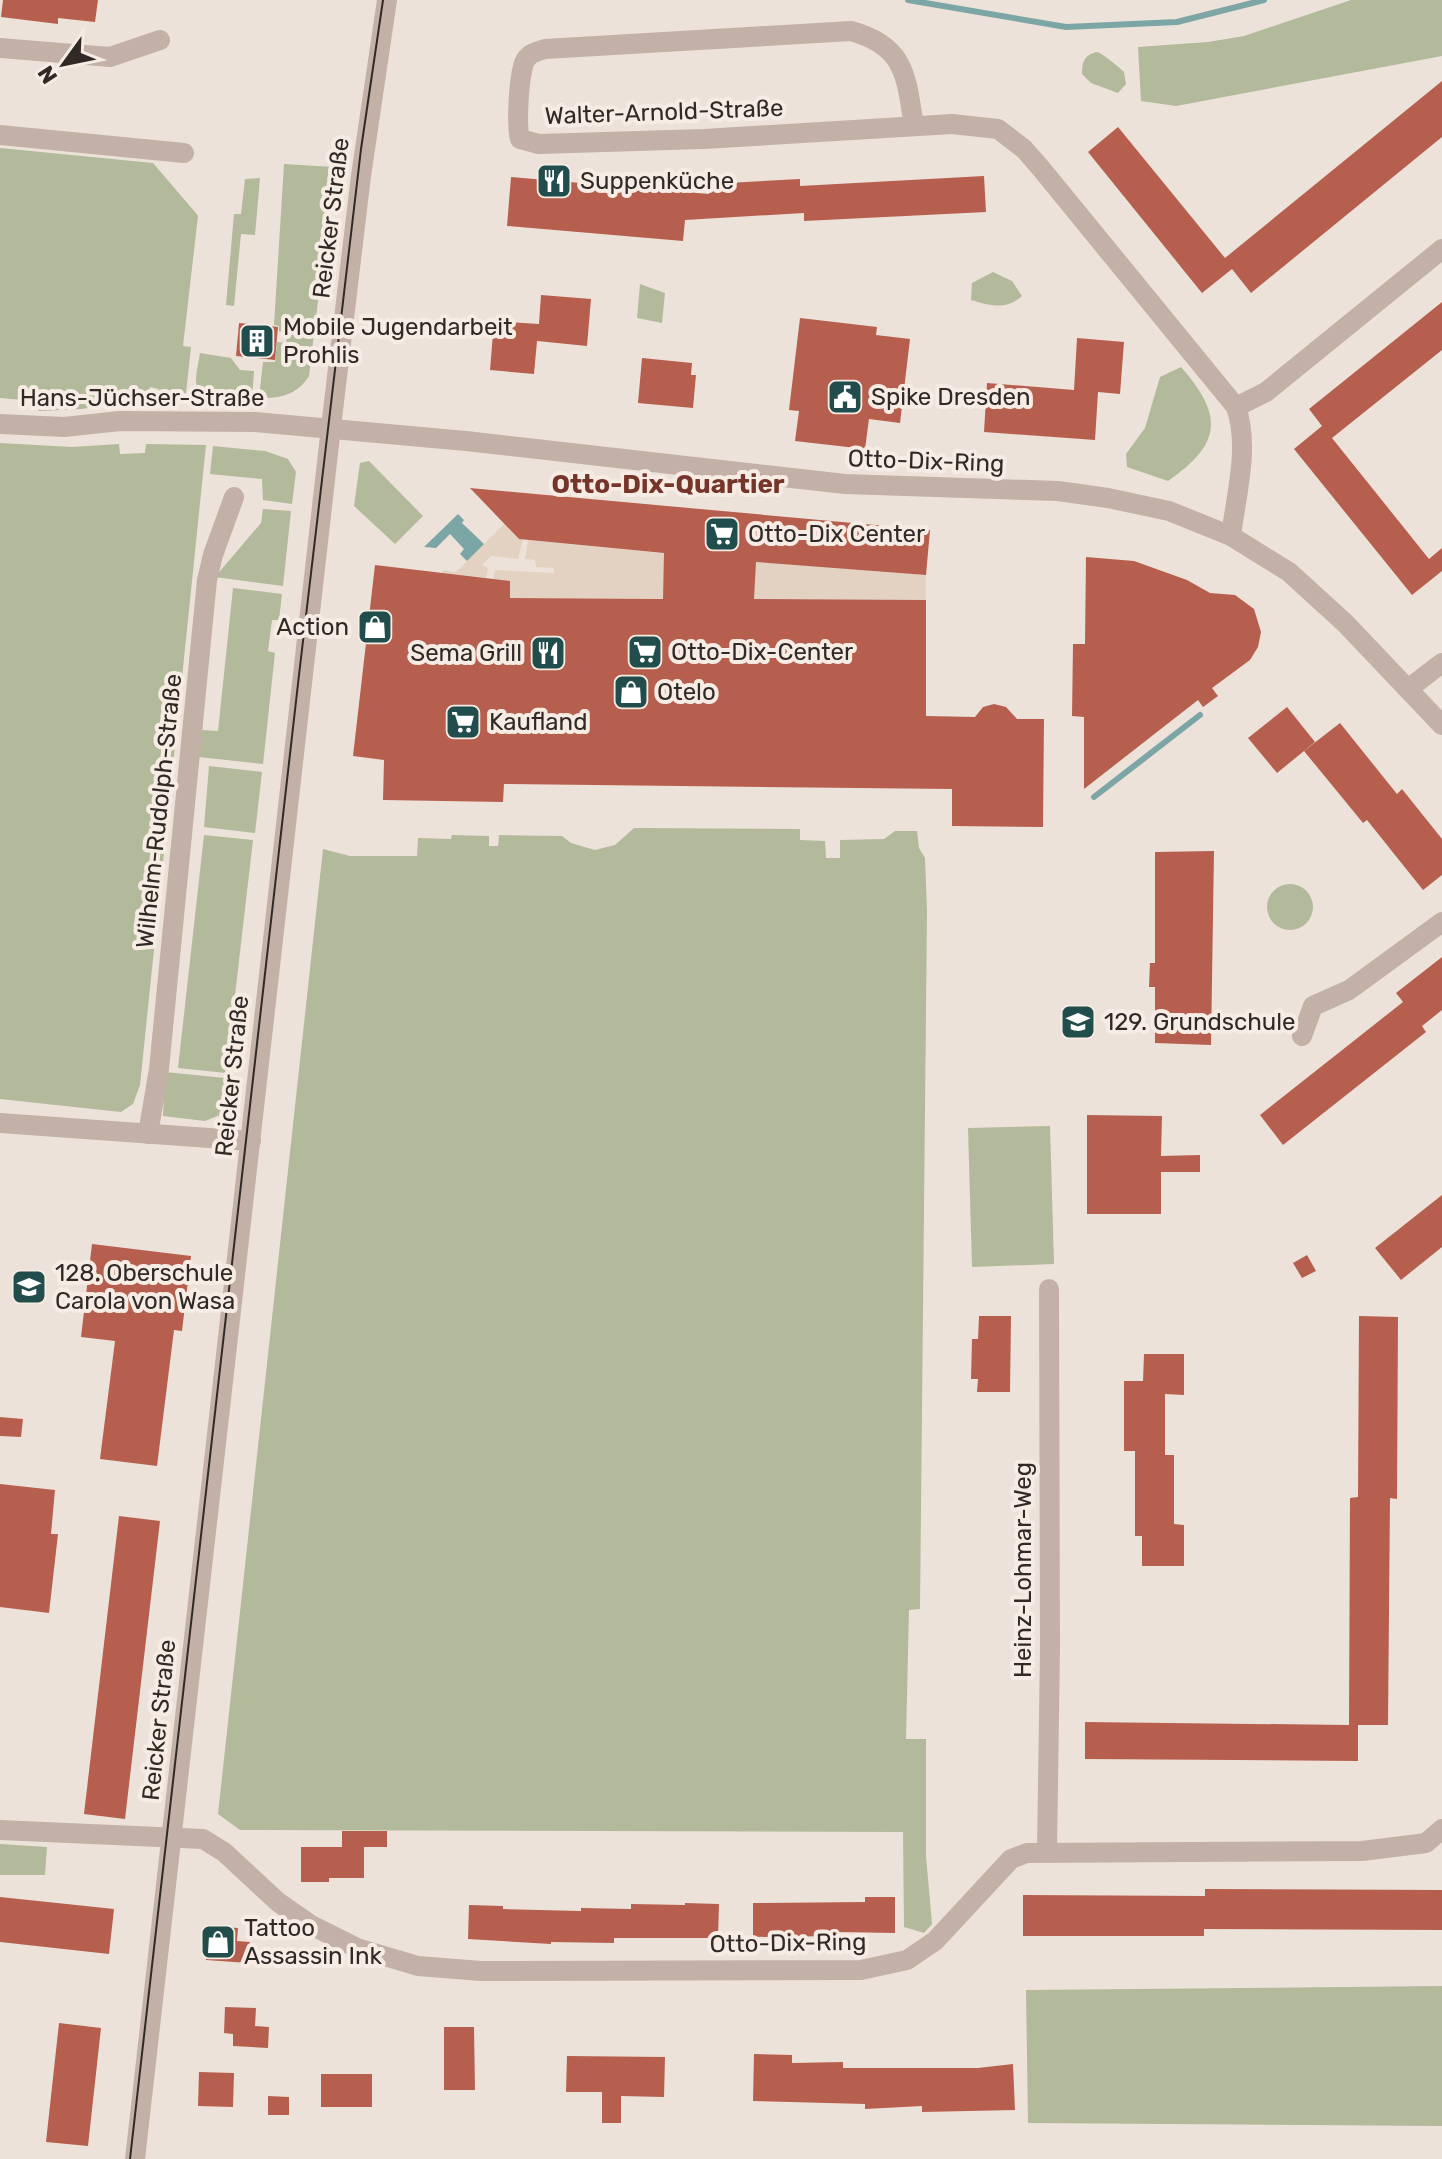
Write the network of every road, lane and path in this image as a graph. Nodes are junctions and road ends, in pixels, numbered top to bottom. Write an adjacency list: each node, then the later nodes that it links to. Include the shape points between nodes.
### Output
1 (387, 0): 10 (street, Reicker Straße)
2 (160, 40): 3 (street, via 110,57)
3 (0, 48)
4 (914, 126): 4 (street, Walter-Arnold-Straße, via 539,144 520,139 516,125 525,62 545,49 851,31 889,47 905,71); 8 (street, Walter-Arnold-Straße, via 998,129 1024,149)
5 (0, 135): 6 (street)
6 (184, 153)
7 (1442, 249): 8 (street, via 1266,392)
8 (1236, 407): 12 (street, via 1242,447)
9 (0, 424): 10 (street, Hans-Jüchser-Straße, via 64,427 191,419)
10 (331, 427): 12 (street, Otto-Dix-Ring, via 845,484 1069,492 1169,511); 20 (street, Reicker Straße)
11 (234, 497): 19 (street, Wilhelm-Rudolph-Straße, via 207,580 159,1069)
12 (1231, 536): 14 (street, Otto-Dix-Ring, via 1289,572)
13 (1442, 663): 14 (street)
14 (1408, 689): 15 (street, Otto-Dix-Ring)
15 (1442, 725)
16 (1442, 922): 17 (street, via 1349,990 1313,1006)
17 (1302, 1036)
18 (0, 1123): 19 (street)
19 (148, 1134): 20 (street)
20 (251, 1141): 24 (street, Reicker Straße)
21 (1049, 1289): 25 (street, Heinz-Lohmar-Weg)
22 (1442, 1829): 25 (street, Otto-Dix-Ring, via 1426,1843 1362,1851)
23 (0, 1830): 24 (street, Otto-Dix-Ring)
24 (172, 1837): 25 (street, Otto-Dix-Ring, via 203,1839 278,1902 357,1948 418,1966 481,1971 883,1966 907,1960 935,1941 1011,1859); 26 (street, Reicker Straße)
25 (1047, 1852)
26 (135, 2159)

